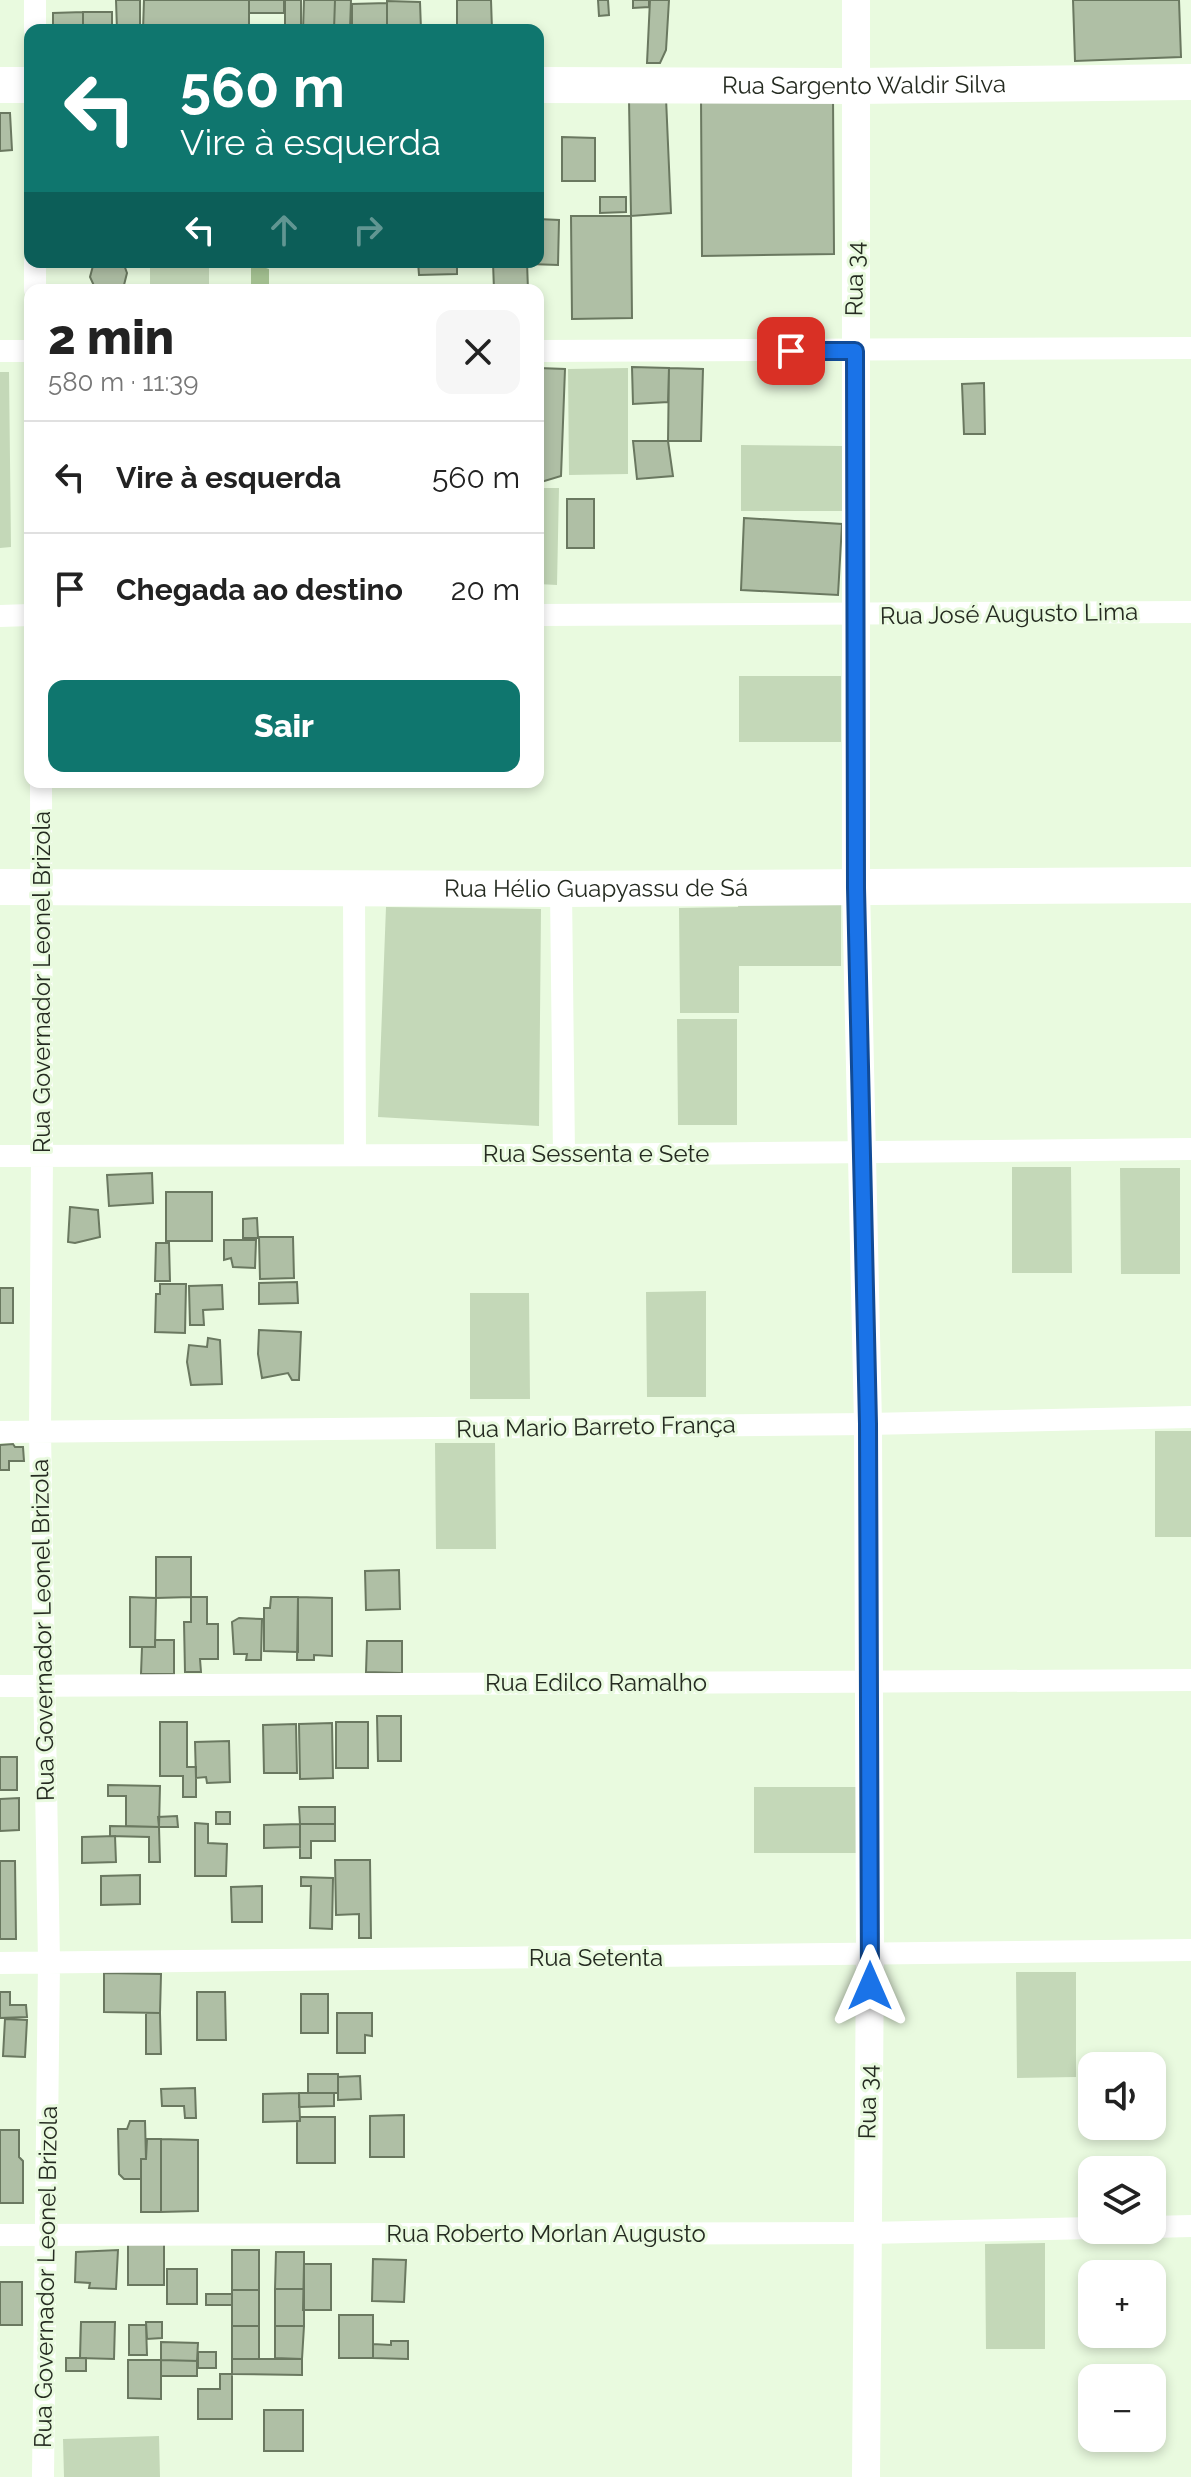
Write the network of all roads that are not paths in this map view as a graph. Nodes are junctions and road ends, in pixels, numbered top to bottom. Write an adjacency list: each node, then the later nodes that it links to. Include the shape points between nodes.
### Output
1 (35, 0): 3 (street)
2 (856, 0): 8 (street, Rua 34)
3 (35, 24)
4 (1191, 82): 8 (main road, Rua Sargento Waldir Silva)
5 (0, 85): 6 (main road)
6 (24, 85)
7 (544, 85): 8 (main road, Rua Sargento Waldir Silva)
8 (857, 86): 13 (street, Rua 34)
9 (1191, 348): 13 (street)
10 (0, 351): 11 (street)
11 (24, 351)
12 (544, 351): 13 (street)
13 (855, 351): 17 (street, Rua 34)
14 (1191, 612): 17 (street, Rua José Augusto Lima)
15 (24, 615): 18 (street)
16 (544, 615): 17 (street, Rua José Augusto Lima)
17 (856, 615): 23 (street, Rua 34)
18 (0, 616)
19 (41, 788): 22 (street, Rua Governador Leonel Brizola)
20 (1191, 885): 23 (main road, Rua Hélio Guapyassu de Sá)
21 (0, 887): 22 (main road, Rua Hélio Guapyassu de Sá)
22 (41, 887): 24 (main road, Rua Hélio Guapyassu de Sá); 28 (street, Rua Governador Leonel Brizola)
23 (856, 888): 25 (main road, Rua Hélio Guapyassu de Sá); 27 (street, Rua 34)
24 (354, 889): 25 (main road, Rua Hélio Guapyassu de Sá); 29 (street)
25 (561, 889): 30 (street)
26 (1191, 1149): 27 (street, Rua Sessenta e Sete)
27 (863, 1152): 30 (street, Rua Sessenta e Sete); 33 (street, Rua 34)
28 (42, 1155): 29 (street, Rua Sessenta e Sete); 31 (street, Rua Sessenta e Sete); 35 (street, Rua Governador Leonel Brizola)
29 (355, 1155): 30 (street, Rua Sessenta e Sete)
30 (564, 1155)
31 (0, 1156)
32 (1191, 1417): 33 (street, Rua Mario Barreto França)
33 (868, 1424): 35 (street, Rua Mario Barreto França); 37 (street, Rua 34)
34 (0, 1432): 35 (street, Rua Mario Barreto França)
35 (40, 1432): 39 (street, Rua Governador Leonel Brizola)
36 (1191, 1680): 37 (street, Rua Edilco Ramalho)
37 (868, 1682): 39 (street, Rua Edilco Ramalho); 41 (street, Rua 34)
38 (0, 1686): 39 (street, Rua Edilco Ramalho)
39 (45, 1686): 42 (street, Rua Governador Leonel Brizola)
40 (1191, 1950): 41 (street, Rua Setenta)
41 (870, 1955): 42 (street, Rua Setenta); 47 (street, Rua 34)
42 (49, 1962): 43 (street, Rua Setenta); 49 (street, Rua Governador Leonel Brizola)
43 (0, 1963)
44 (1191, 2226): 45 (street)
45 (1166, 2227)
46 (1078, 2228): 47 (street, Rua Roberto Morlan Augusto)
47 (867, 2233): 49 (street, Rua Roberto Morlan Augusto); 51 (street, Rua 34)
48 (0, 2235): 49 (street, Rua Roberto Morlan Augusto)
49 (46, 2235): 50 (street, Rua Governador Leonel Brizola)
50 (43, 2477)
51 (866, 2477)

